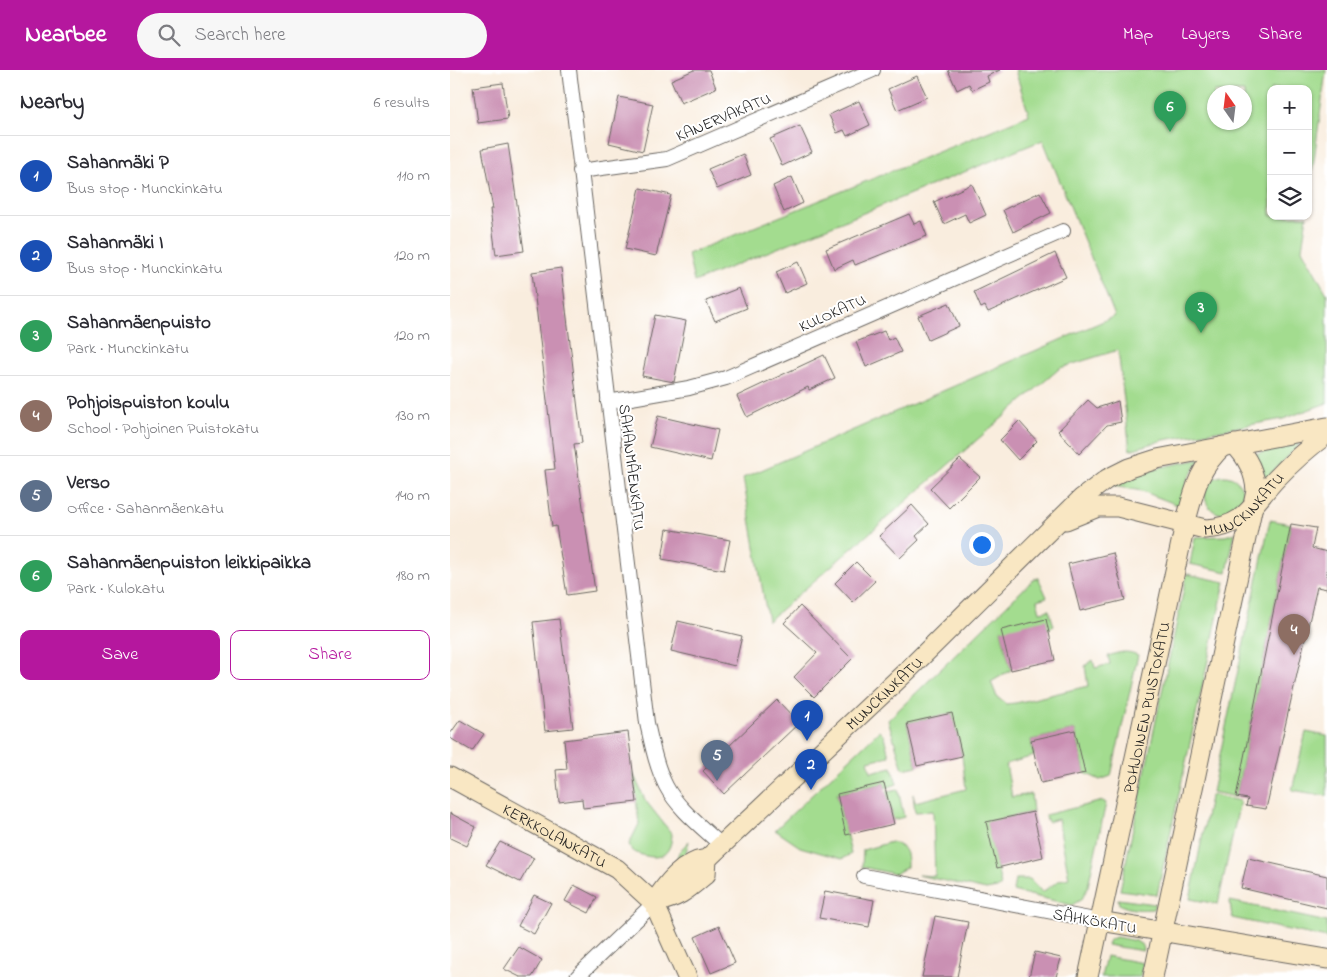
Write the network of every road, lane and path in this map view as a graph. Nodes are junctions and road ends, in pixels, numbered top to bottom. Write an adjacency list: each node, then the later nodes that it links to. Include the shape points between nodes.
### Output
1 (569, 70): 3 (street, SAHANMÄENKATU)
2 (873, 70): 3 (street, KANERVAKATU, via 667,159)
3 (580, 171): 5 (street, SAHANMÄENKATU)
4 (1063, 231): 5 (street, KULOKATU, via 726,378)
5 (608, 402): 13 (street, SAHANMÄENKATU, via 647,723 654,754 672,796)
6 (1327, 427): 8 (main road, MUNCKINKATU)
7 (1327, 434): 9 (main road, MUNCKINKATU, via 1274,481)
8 (1229, 445): 9 (main road, via 1248,461 1255,478); 10 (main road, MUNCKINKATU, via 1129,468 1107,479); 11 (main road, POHJOINEN PUISTOKATU, via 1209,459 1203,469)
9 (1253, 508): 11 (main road, MUNCKINKATU, via 1232,524 1218,528 1205,529); 17 (main road)
10 (1058, 524): 11 (main road, MUNCKINKATU, via 1098,507 1118,507); 13 (main road, MUNCKINKATU)
11 (1185, 524): 16 (main road, POHJOINEN PUISTOKATU)
12 (450, 777): 15 (main road, KERKKOLANKATU, via 617,869)
13 (721, 845): 15 (main road, MUNCKINKATU, via 707,859 693,861 665,885)
14 (864, 876): 16 (street, SÄHKÖKATU)
15 (654, 903): 19 (street, MUNCKINKATU); 20 (main road)
16 (1100, 921): 17 (main road, SÄHKÖKATU); 21 (main road, POHJOINEN PUISTOKATU)
17 (1163, 932): 18 (main road, SÄHKÖKATU); 22 (main road)
18 (1327, 959)
19 (577, 977)
20 (688, 977)
21 (1088, 977)
22 (1153, 977)

